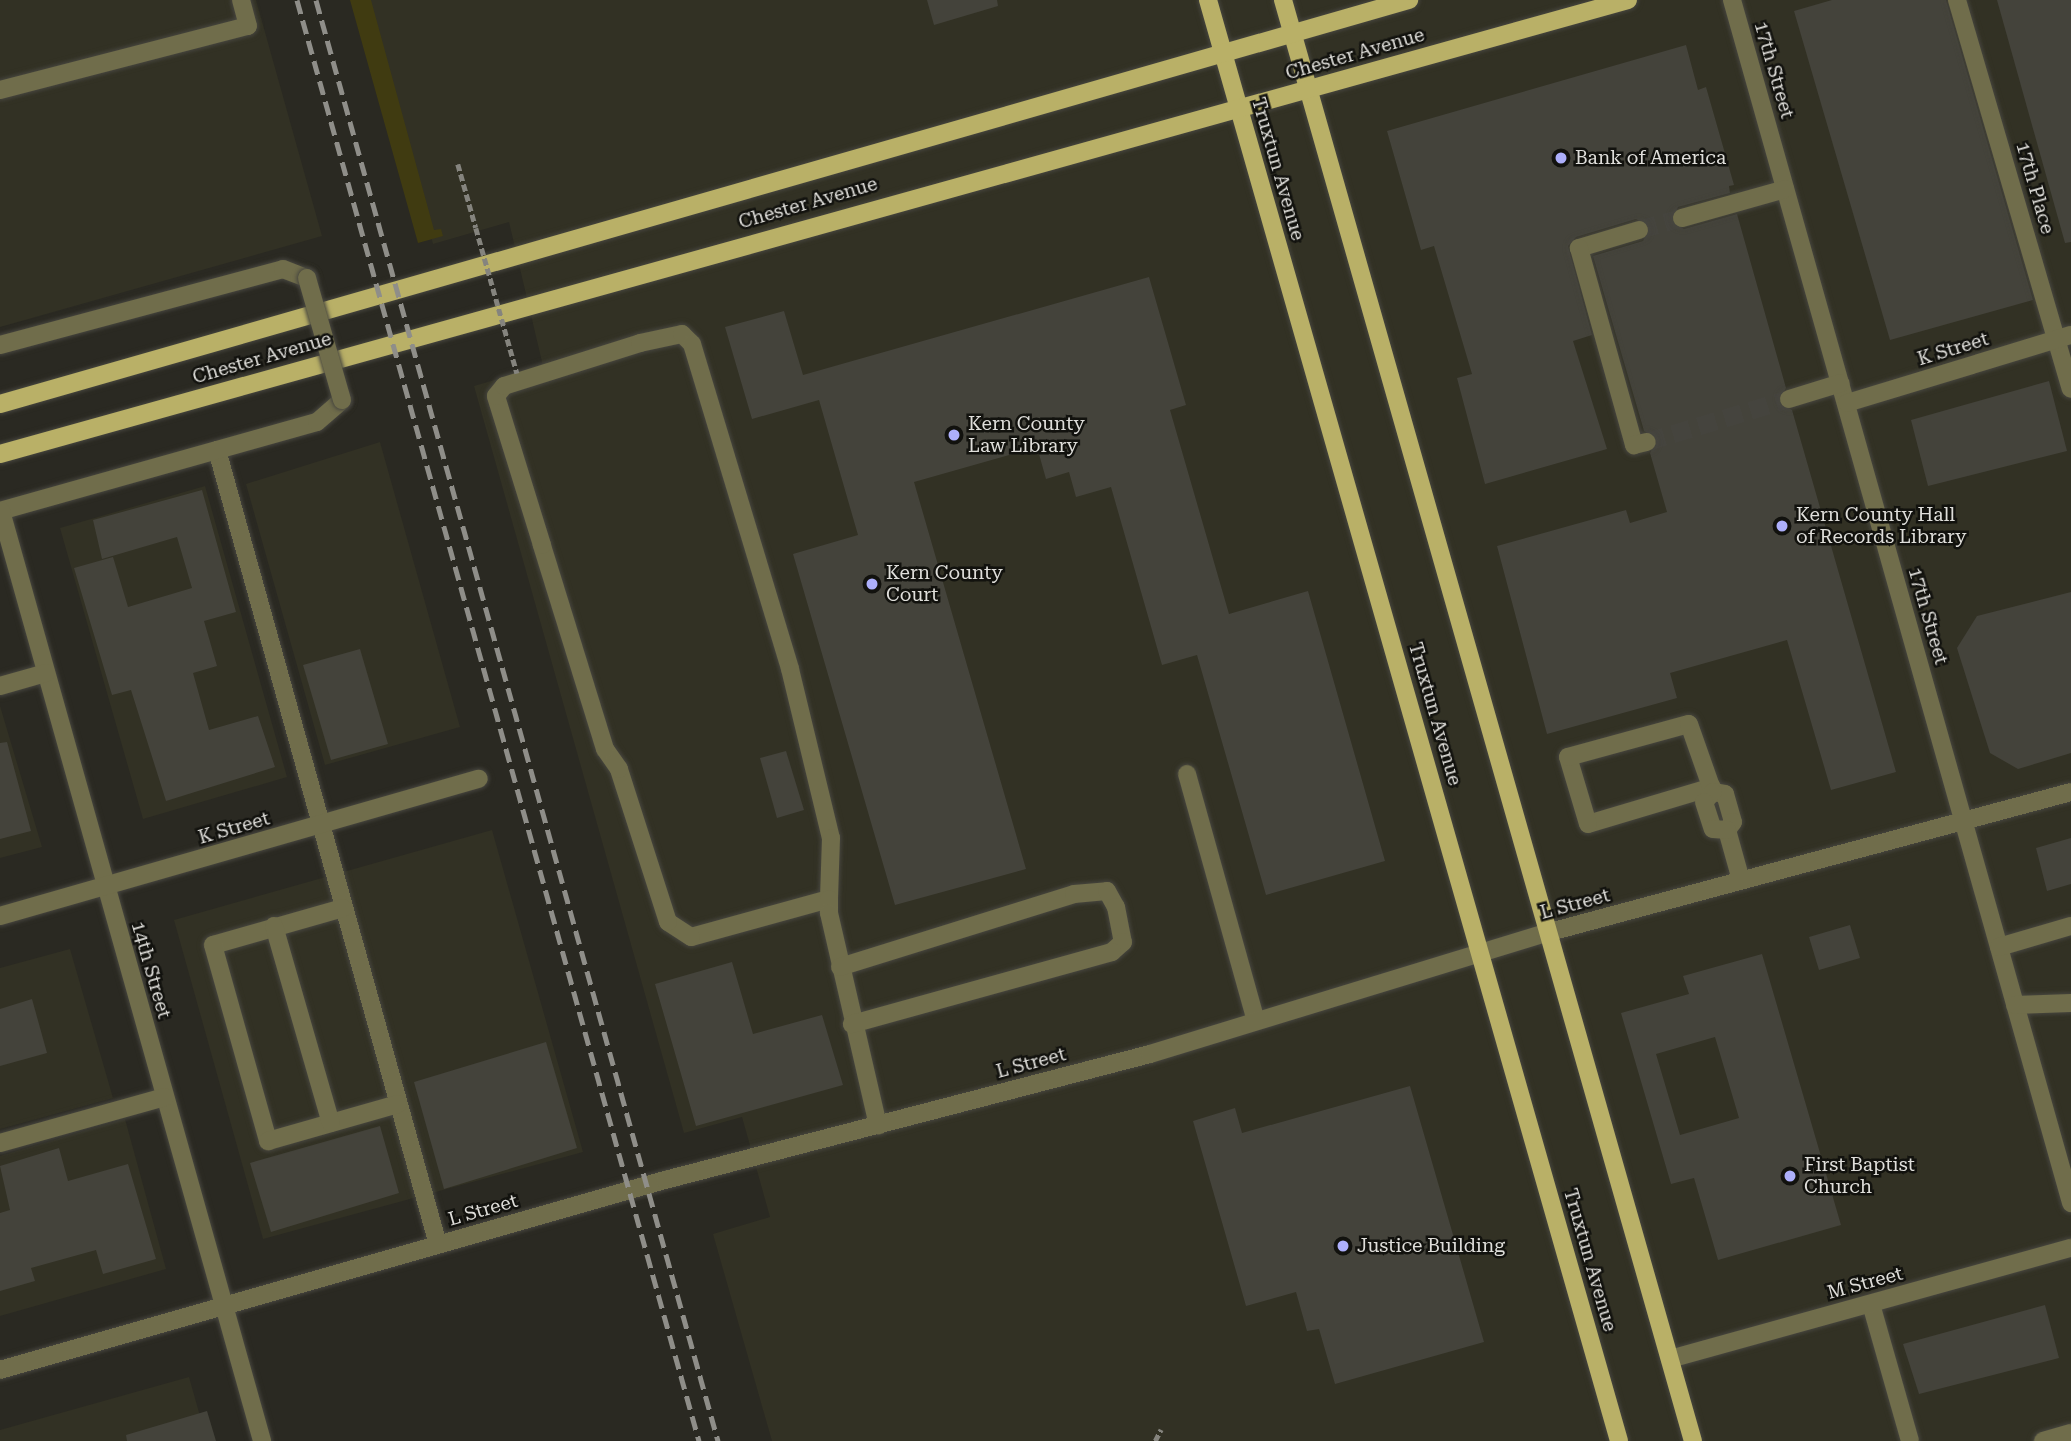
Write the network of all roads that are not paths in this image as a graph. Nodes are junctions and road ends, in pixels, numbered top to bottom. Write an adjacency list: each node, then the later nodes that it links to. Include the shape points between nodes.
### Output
1 (242, 0): 11 (street, via 248,26)
2 (1208, 0): 9 (main road, Truxtun Avenue)
3 (1283, 0): 8 (main road)
4 (1409, 0): 8 (main road, Chester Avenue)
5 (1628, 0): 10 (main road, Chester Avenue)
6 (1732, 0): 13 (street, 17th Street)
7 (1957, 0): 16 (street, 17th Place)
8 (1293, 33): 9 (main road, Chester Avenue); 10 (main road)
9 (1222, 53): 12 (main road, Truxtun Avenue); 22 (main road, Chester Avenue)
10 (1306, 89): 12 (main road, Chester Avenue); 42 (main road)
11 (0, 90)
12 (1238, 109): 25 (main road, Chester Avenue); 44 (main road, Truxtun Avenue)
13 (1785, 189): 14 (street); 18 (street, 17th Street)
14 (1682, 218)
15 (1639, 230): 23 (street, via 1579,248 1634,445)
16 (2064, 337): 19 (street, 17th Place); 21 (street, K Street)
17 (0, 345): 24 (street, bridge, via 284,269 307,278 342,400 317,422)
18 (1841, 383): 20 (street); 21 (street, 17th Street)
19 (2071, 389)
20 (1789, 398)
21 (1847, 403): 33 (street, 17th Street)
22 (0, 404)
23 (1647, 442)
24 (217, 450): 26 (street); 34 (street)
25 (0, 454)
26 (1, 511): 27 (street, 14th Street)
27 (46, 673): 28 (street); 36 (street, 14th Street)
28 (0, 686)
29 (1187, 774): 48 (street)
30 (479, 779): 34 (street, K Street)
31 (1713, 790): 31 (street, via 1588,824 1568,757 1689,724); 35 (street, via 1704,802 1713,830 1727,831)
32 (2071, 792): 33 (street, L Street)
33 (1963, 820): 35 (street, L Street); 43 (street, 17th Street)
34 (320, 826): 36 (street, K Street); 38 (street)
35 (1741, 880): 42 (street, L Street)
36 (105, 886): 39 (street, K Street); 50 (street, 14th Street)
37 (829, 899): 37 (street, via 831,838 798,702 692,344 681,334 640,343 504,386 496,396 605,749 620,769 668,922 691,937); 45 (street)
38 (343, 908): 40 (street); 51 (street)
39 (0, 916)
40 (274, 926): 52 (street); 52 (street, via 213,945 268,1141)
41 (2071, 926): 43 (street)
42 (1550, 932): 44 (street, L Street); 60 (main road)
43 (1999, 947): 47 (street, 17th Street)
44 (1480, 952): 48 (street, L Street); 64 (main road, Truxtun Avenue)
45 (840, 967): 49 (street); 49 (street, via 1074,894 1107,891 1116,907 1123,942 1112,952)
46 (2071, 1003): 47 (street)
47 (2015, 1005): 55 (street, 17th Street)
48 (1256, 1021): 53 (street, L Street)
49 (852, 1024): 53 (street)
50 (165, 1097): 54 (street); 59 (street, 14th Street)
51 (398, 1104): 52 (street); 56 (street)
52 (331, 1123)
53 (878, 1125): 56 (street, L Street)
54 (0, 1143)
55 (2071, 1203)
56 (438, 1245): 59 (street, L Street)
57 (2071, 1248): 58 (street, M Street)
58 (1871, 1304): 60 (street, M Street); 66 (street)
59 (224, 1306): 61 (street, L Street); 63 (street, 14th Street)
60 (1670, 1359): 65 (main road)
61 (0, 1370)
62 (2071, 1433): 67 (street)
63 (262, 1441)
64 (1619, 1441)
65 (1693, 1441)
66 (1910, 1441)
67 (2043, 1441)

